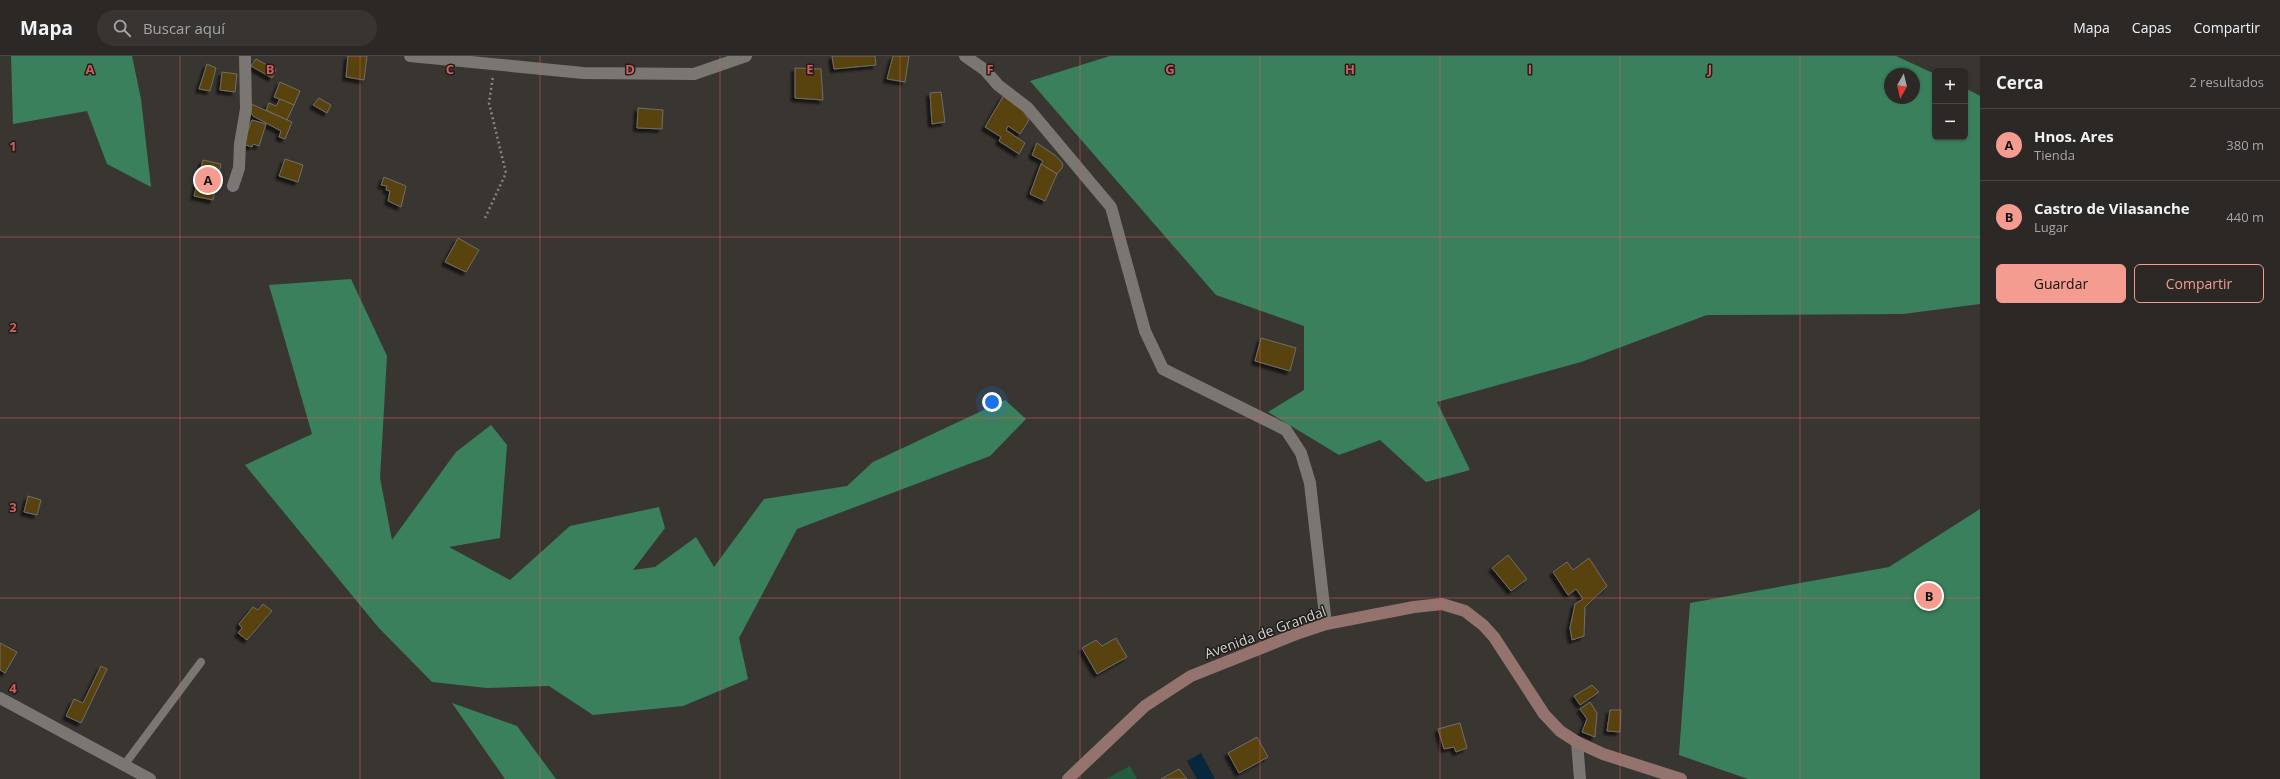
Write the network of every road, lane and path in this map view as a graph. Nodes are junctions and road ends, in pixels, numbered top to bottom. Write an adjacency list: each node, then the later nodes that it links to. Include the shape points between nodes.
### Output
1 (245, 56): 6 (street, via 246,109 239,168)
2 (410, 56): 5 (street)
3 (746, 56): 5 (street, via 694,74 583,74)
4 (965, 56): 8 (street, via 1028,108 1111,207 1145,332 1163,369 1286,430 1302,453 1310,483)
5 (495, 65): 7 (path, via 489,103 506,172)
6 (233, 186)
7 (485, 218)
8 (1326, 624): 11 (street, Avenida de Grandal, via 1427,605 1442,604 1465,611 1494,637 1544,714 1560,731); 14 (street, Avenida de Grandal, via 1191,676 1166,690 1145,706)
9 (201, 662): 12 (lane)
10 (0, 698): 12 (street)
11 (1577, 742): 15 (street); 16 (street, Avenida de Grandal)
12 (125, 764): 13 (street)
13 (150, 779)
14 (1068, 779)
15 (1580, 779)
16 (1680, 779)

